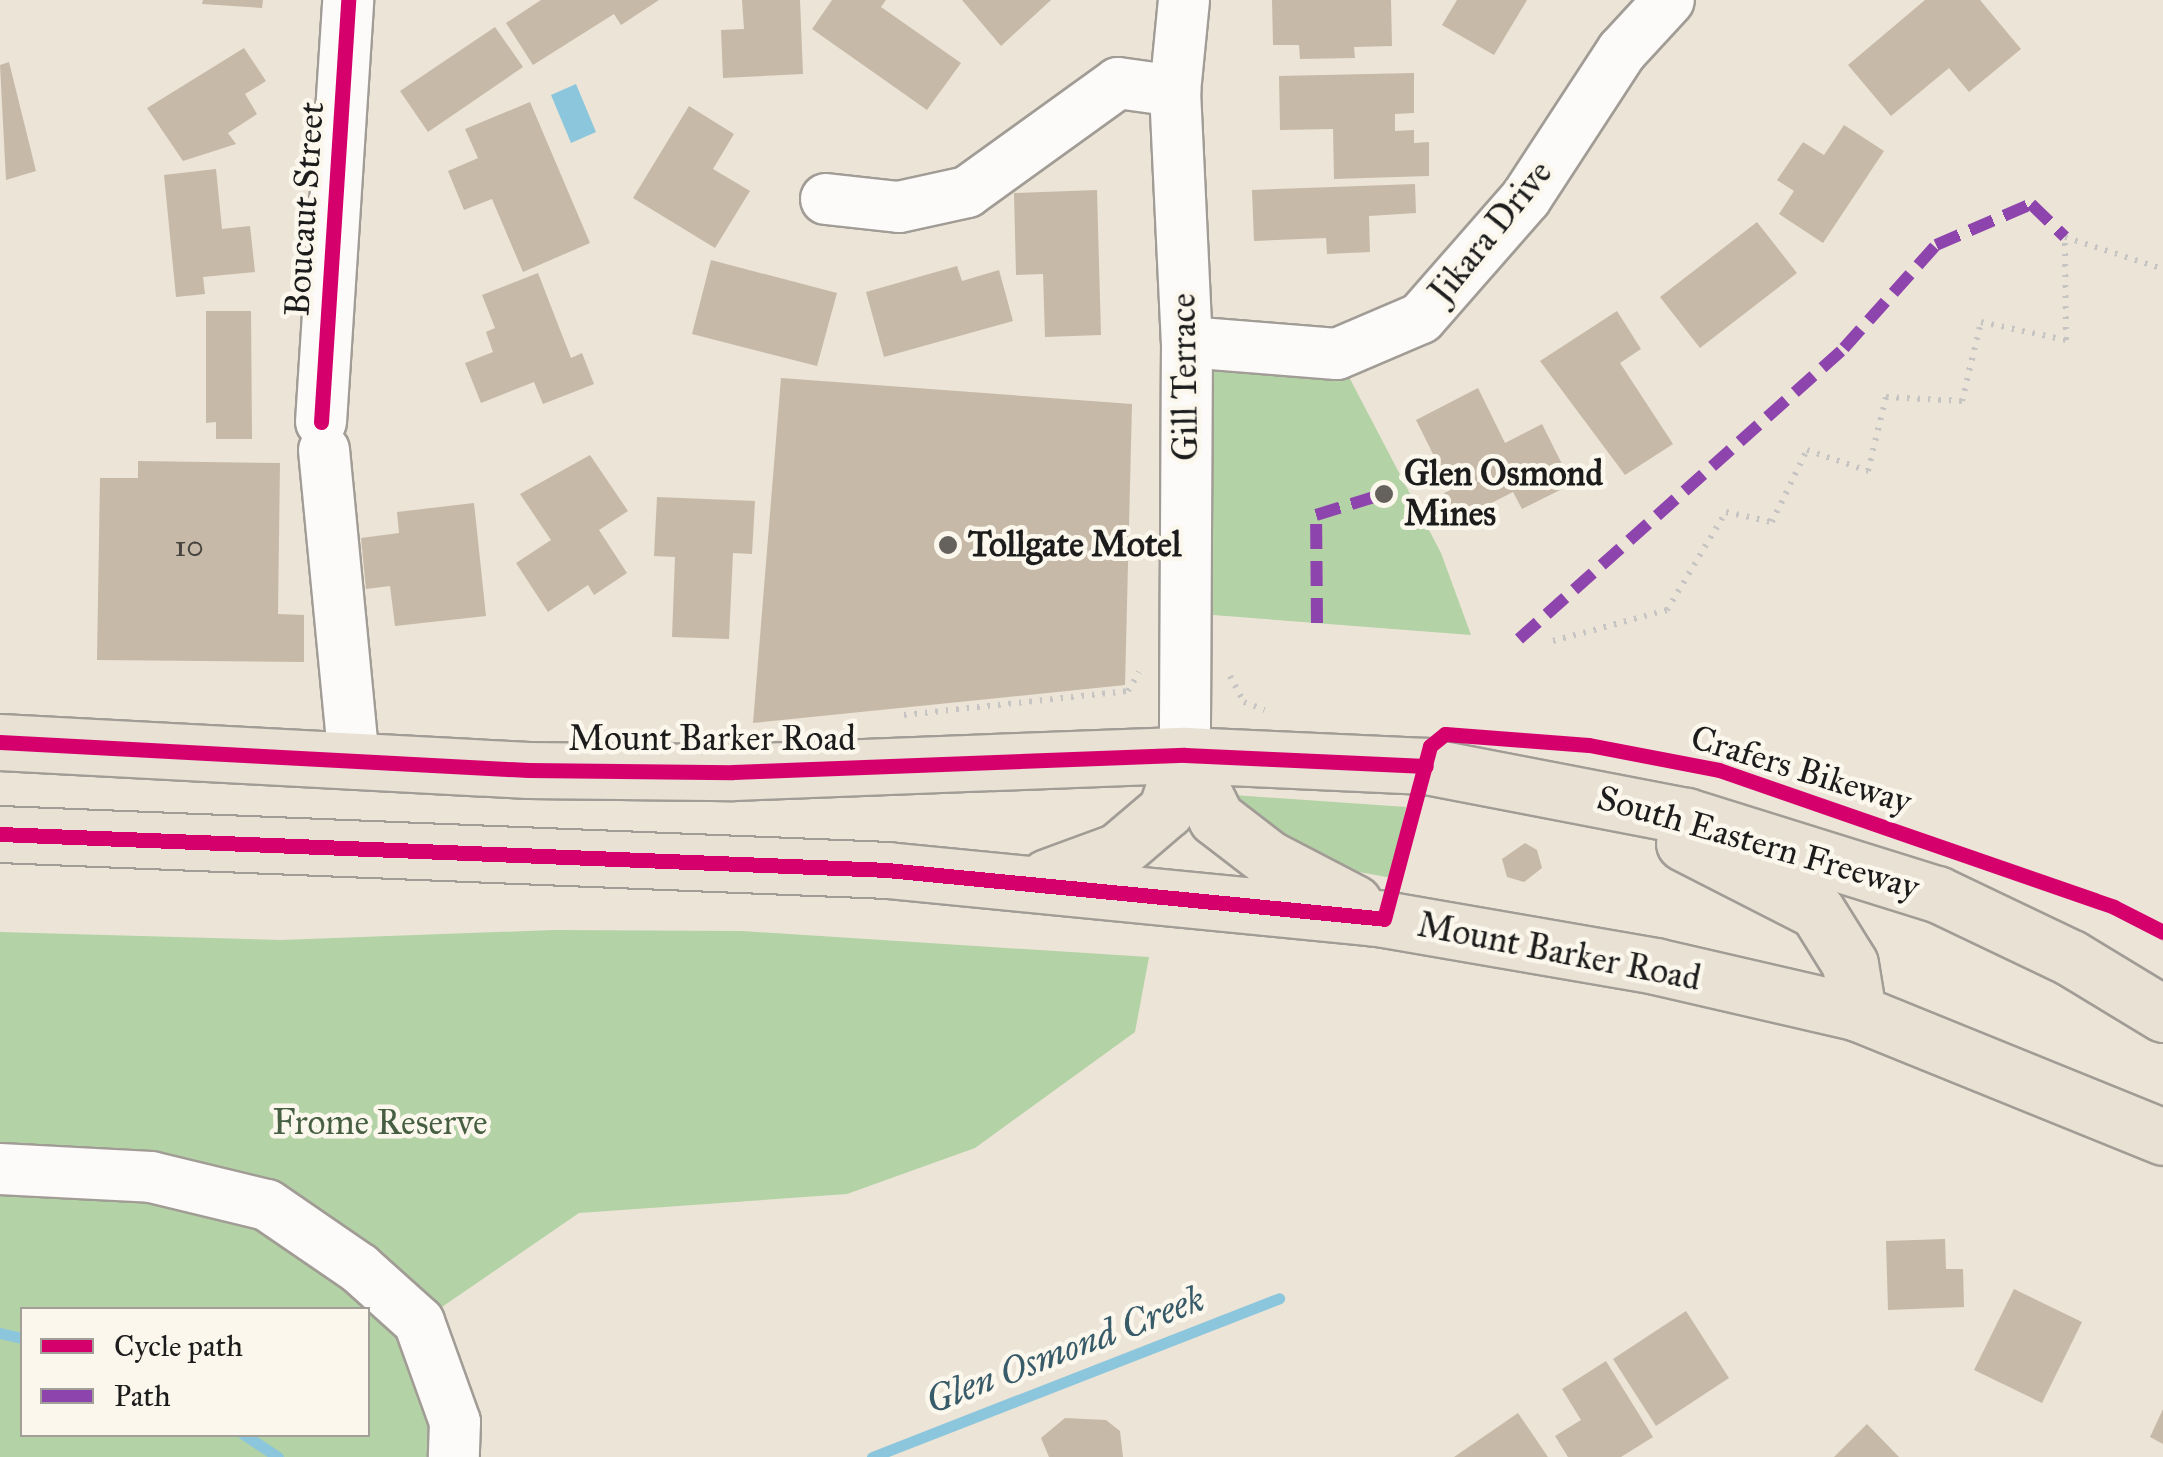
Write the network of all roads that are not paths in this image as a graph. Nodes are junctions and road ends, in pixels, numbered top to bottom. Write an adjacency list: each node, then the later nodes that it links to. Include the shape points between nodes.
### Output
1 (1184, 0): 4 (street, Gill Terrace)
2 (1669, 0): 6 (street, Jikara Drive, via 1622,51 1526,198 1421,318 1337,354)
3 (361, 3): 9 (street, Boucaut Street, via 323,436)
4 (1175, 91): 5 (street, via 1118,83 967,192 898,207); 6 (street, Gill Terrace)
5 (826, 199)
6 (1186, 342): 8 (street, Gill Terrace)
7 (0, 742): 9 (highway, Mount Barker Road)
8 (1185, 755): 9 (highway, Mount Barker Road, via 733,772); 10 (highway, Mount Barker Road, via 1426,766); 12 (highway, via 1166,810 1118,852); 13 (highway, via 1216,818 1268,858)
9 (354, 764)
10 (1564, 788): 14 (highway, via 1817,911 1850,964); 15 (highway, South Eastern Freeway, via 1802,849 1938,894)
11 (0, 834): 12 (highway, Mount Barker Road)
12 (1036, 881): 13 (highway, Mount Barker Road)
13 (1384, 919): 14 (highway, Mount Barker Road, via 1655,966)
14 (1858, 1013): 16 (highway, via 2054,1087)
15 (2163, 1014)
16 (2163, 1137)
17 (0, 1169): 18 (street, via 151,1177 267,1205 359,1268 419,1322 455,1422)
18 (454, 1457)

